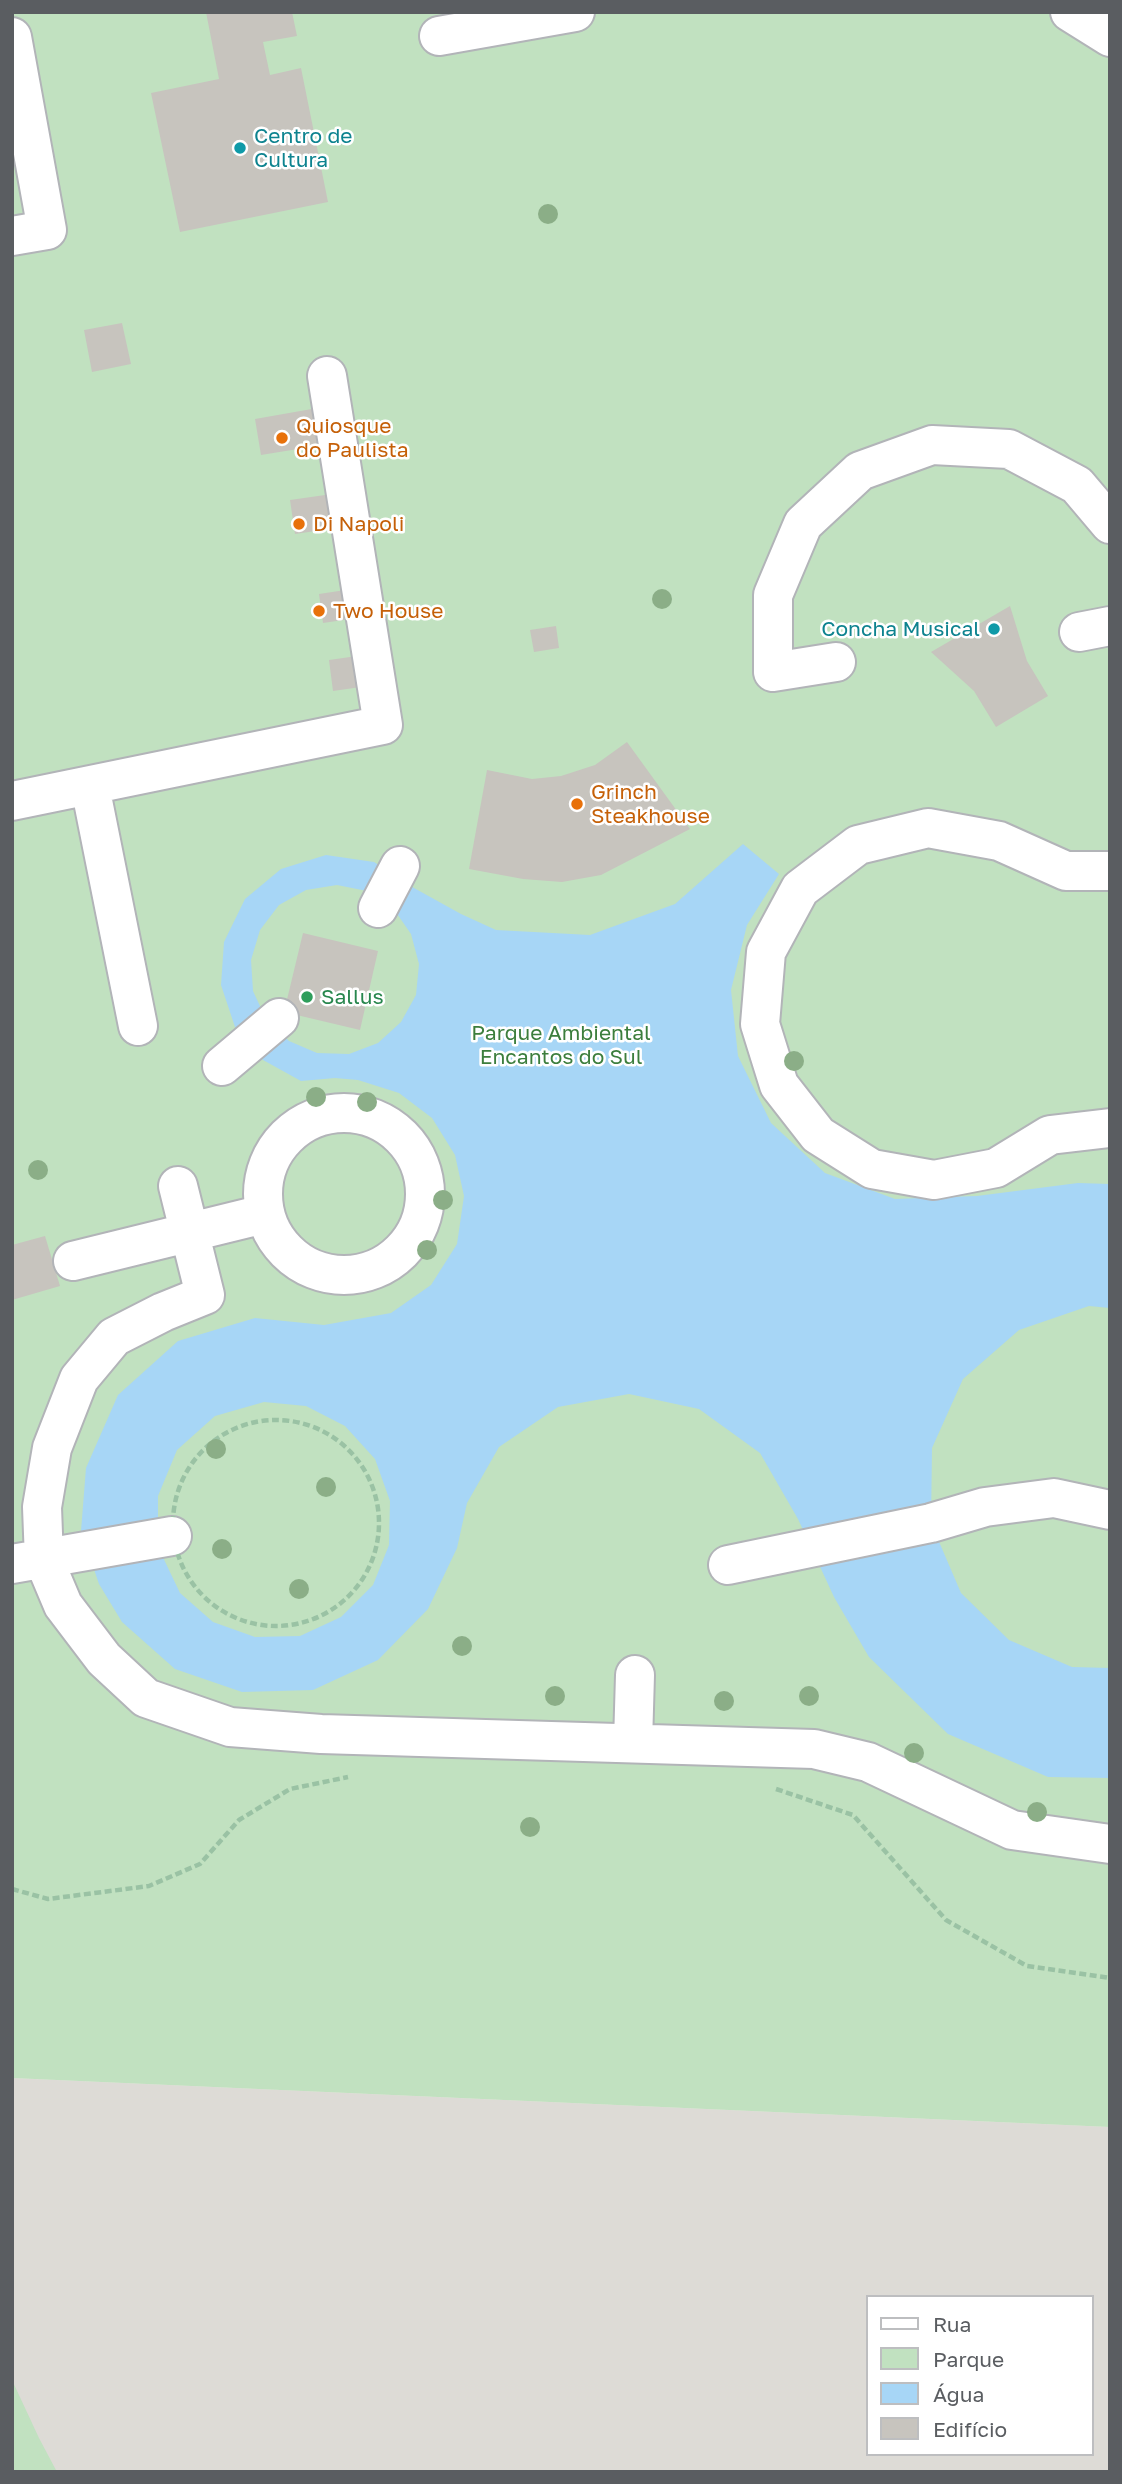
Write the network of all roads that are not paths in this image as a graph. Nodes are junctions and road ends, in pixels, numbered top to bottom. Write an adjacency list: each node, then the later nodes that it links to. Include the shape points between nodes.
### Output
1 (575, 12): 3 (street)
2 (1070, 12): 5 (street)
3 (439, 36)
4 (12, 37): 6 (street)
5 (1110, 37)
6 (24, 166): 7 (street, via 47,230)
7 (12, 236)
8 (327, 376): 11 (street, via 383,726)
9 (1110, 524): 10 (street, via 1077,485 1009,449 932,445 860,471 803,524 773,595 773,672)
10 (836, 662)
11 (90, 786): 12 (street); 15 (street, via 103,926)
12 (12, 801)
13 (1110, 871): 17 (street, via 1066,871 999,841 928,828 858,845 800,889 766,952 760,1024 779,1085 818,1135 872,1168 934,1180 996,1168 1051,1135)
14 (276, 1020): 16 (street)
15 (138, 1026)
16 (233, 1057)
17 (1110, 1128)
18 (178, 1186): 20 (street)
19 (264, 1214): 19 (street, via 263,1181 274,1151 295,1127 324,1114 357,1113 387,1125 410,1147 423,1175 424,1208 413,1238 392,1261 362,1275 330,1276 300,1265 277,1242); 20 (street)
20 (189, 1233): 21 (street); 24 (street, via 205,1295 114,1337 79,1379 52,1448 42,1507)
21 (73, 1261)
22 (1110, 1510): 25 (street, via 1054,1497 985,1507 931,1523)
23 (172, 1536): 24 (street)
24 (44, 1559): 27 (street, via 63,1605 79,1627 104,1660 146,1698 230,1727)
25 (728, 1565)
26 (635, 1675): 27 (street)
27 (633, 1743): 28 (street, via 814,1748 868,1762 1012,1830)
28 (1110, 1844)

